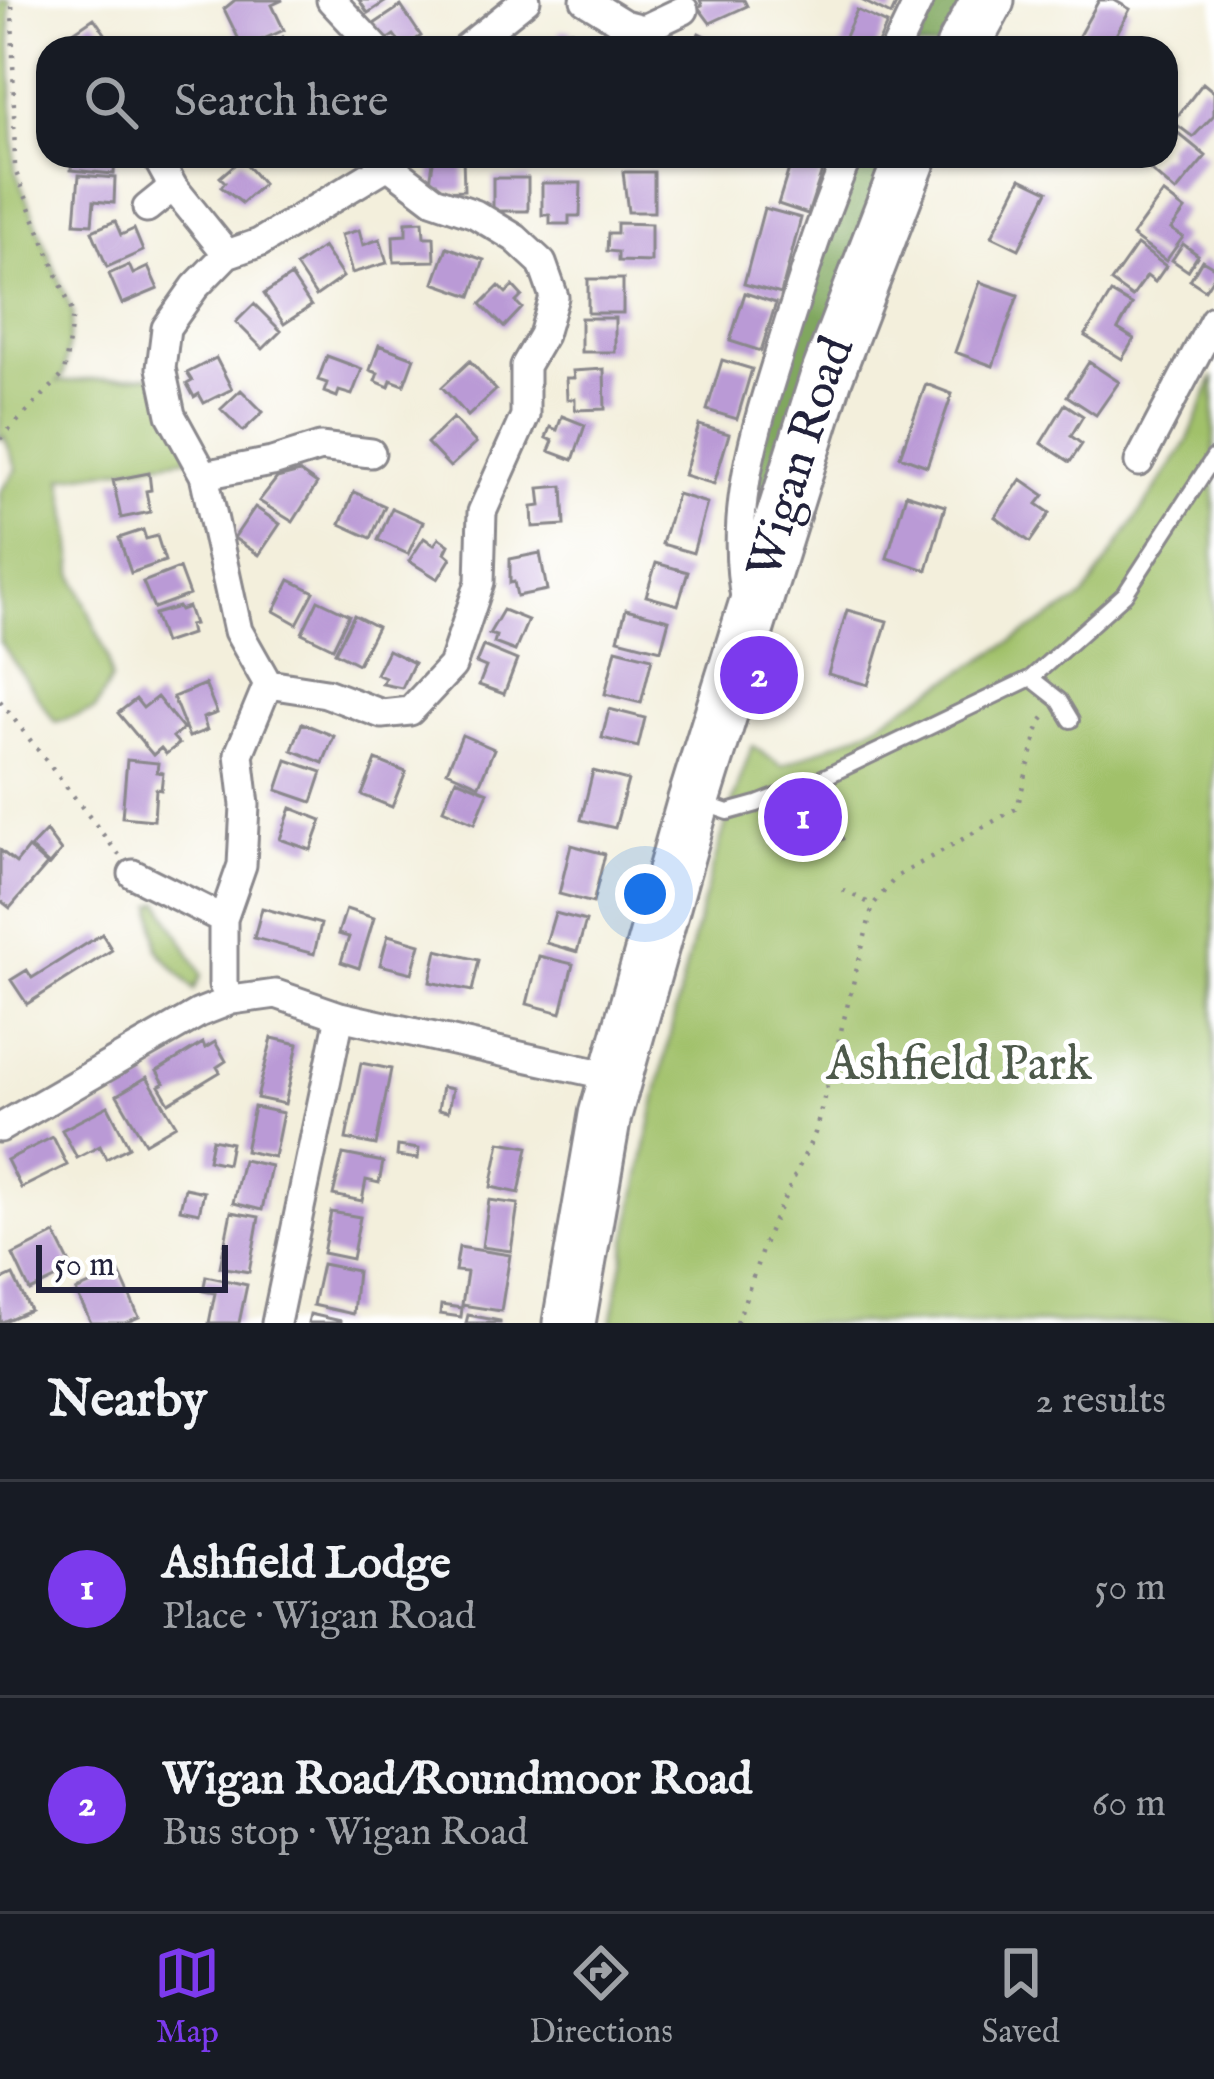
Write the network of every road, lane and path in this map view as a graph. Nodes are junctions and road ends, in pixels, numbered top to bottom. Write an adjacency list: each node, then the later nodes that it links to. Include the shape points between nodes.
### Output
1 (12, 0): 23 (path, via 15,170 73,314 64,374)
2 (331, 0): 8 (street)
3 (526, 0): 9 (street)
4 (585, 0): 10 (street)
5 (919, 0): 12 (street)
6 (988, 0): 13 (highway)
7 (684, 10): 11 (street)
8 (365, 36)
9 (481, 36)
10 (642, 36)
11 (650, 36)
12 (902, 36)
13 (968, 36)
14 (163, 168): 19 (street)
15 (379, 168): 21 (street, via 259,243)
16 (398, 168): 30 (street, via 434,200 475,214 542,263 554,297 525,366 525,416 482,512 480,581 452,666 410,711 382,714 326,693)
17 (844, 168): 28 (street, via 744,480 738,564)
18 (905, 168): 28 (highway, Wigan Road, via 826,377)
19 (173, 187): 20 (street); 21 (street)
20 (147, 208)
21 (227, 254): 27 (street, via 166,328 161,368 171,415)
22 (1214, 320): 26 (street)
23 (0, 439)
24 (370, 453): 27 (street, via 320,447)
25 (1214, 457): 29 (lane, via 1125,594)
26 (1139, 462)
27 (204, 476): 30 (street, via 238,631)
28 (749, 619): 34 (highway, Wigan Road)
29 (1030, 678): 31 (lane); 34 (lane, via 757,804 728,812)
30 (268, 685): 38 (street, via 238,754 242,866)
31 (1059, 700): 33 (lane); 37 (path, via 1040,723 1017,808 896,877)
32 (0, 701): 35 (path)
33 (1071, 720)
34 (694, 800): 41 (highway, Wigan Road)
35 (134, 874): 38 (street)
36 (843, 890): 37 (path)
37 (873, 905): 45 (path, via 815,1133)
38 (223, 919): 39 (street, via 223,986)
39 (232, 1000): 40 (street, via 276,994); 42 (street)
40 (340, 1016): 41 (street); 43 (street)
41 (615, 1077): 44 (highway, Wigan Road)
42 (0, 1128)
43 (276, 1323)
44 (569, 1323)
45 (737, 1323)

